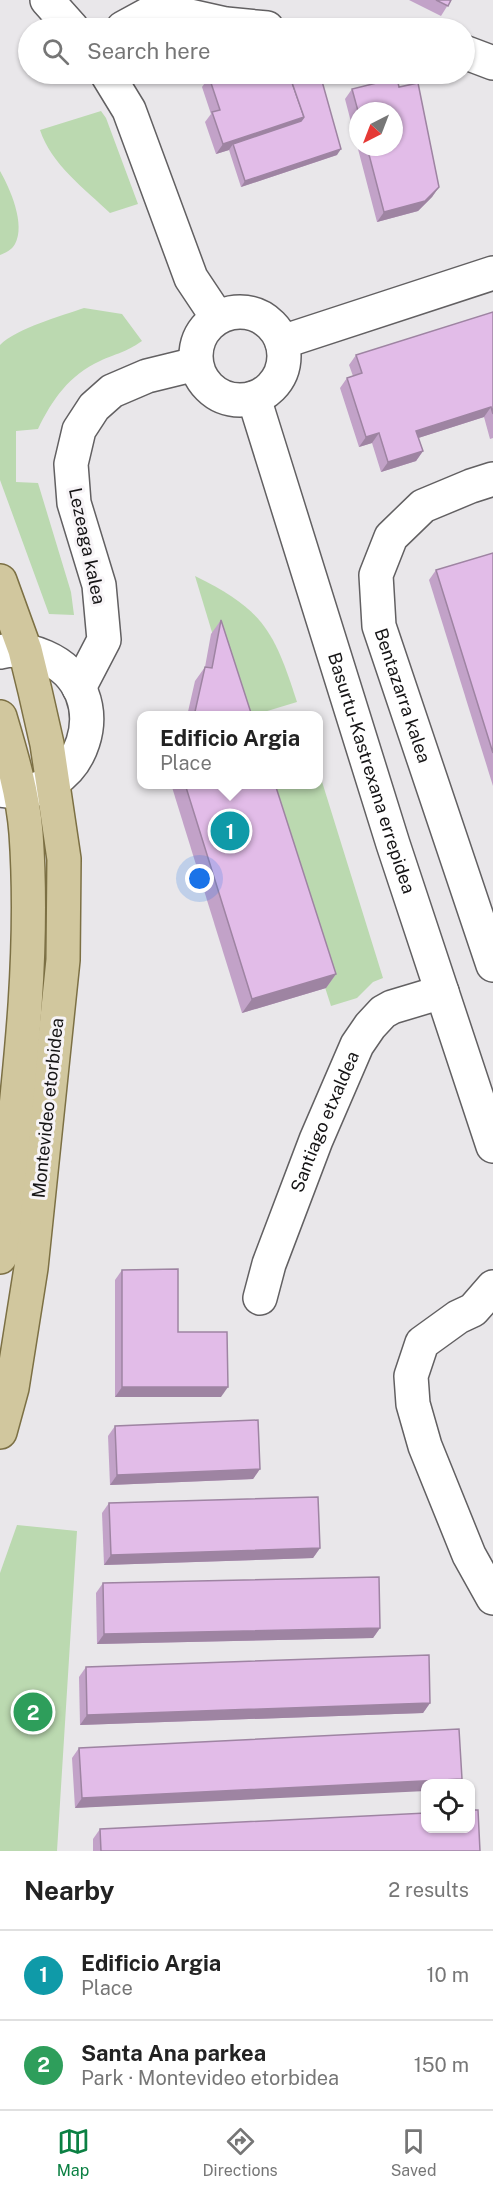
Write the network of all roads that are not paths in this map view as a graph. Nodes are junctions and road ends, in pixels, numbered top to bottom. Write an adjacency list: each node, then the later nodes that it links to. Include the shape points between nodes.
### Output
1 (47, 0): 2 (street)
2 (63, 18)
3 (141, 18): 4 (street, via 158,9)
4 (199, 18)
5 (475, 56): 6 (street)
6 (493, 63)
7 (113, 84): 9 (street, via 129,110 191,278)
8 (493, 273): 10 (street)
9 (218, 317): 10 (street, via 230,312 256,314 276,330); 11 (street, via 199,337)
10 (282, 342): 12 (street, via 284,356 276,382)
11 (196, 364): 12 (street, via 213,391 225,398); 16 (street, Lezeaga kalea, via 147,376 112,391 94,407 79,430 71,464 74,503 99,585 104,640)
12 (254, 398): 21 (street, Basurtu-Kastrexana errepidea)
13 (493, 479): 20 (street, Bentazarra kalea, via 423,506 391,537 376,575 379,626)
14 (0, 581): 15 (main road, Montevideo etorbidea)
15 (12, 651): 16 (street, via 48,658 61,666); 18 (main road, Montevideo etorbidea, via 47,744)
16 (79, 688): 18 (street, via 86,708 81,750)
17 (0, 717): 19 (main road, Montevideo etorbidea)
18 (53, 782): 19 (street, via 37,789); 26 (main road, Montevideo etorbidea, via 64,859 63,960 31,1268 12,1388)
19 (9, 791): 23 (main road, Montevideo etorbidea, via 26,832 28,967)
20 (493, 965)
21 (442, 992): 22 (street, Basurtu-Kastrexana errepidea); 24 (street, Santiago etxaldea, via 383,1012 357,1045 316,1140)
22 (493, 1146)
23 (0, 1257)
24 (260, 1298)
25 (486, 1303): 27 (street, via 422,1343 411,1376 413,1404 425,1446 469,1555)
26 (0, 1432)
27 (493, 1598)

